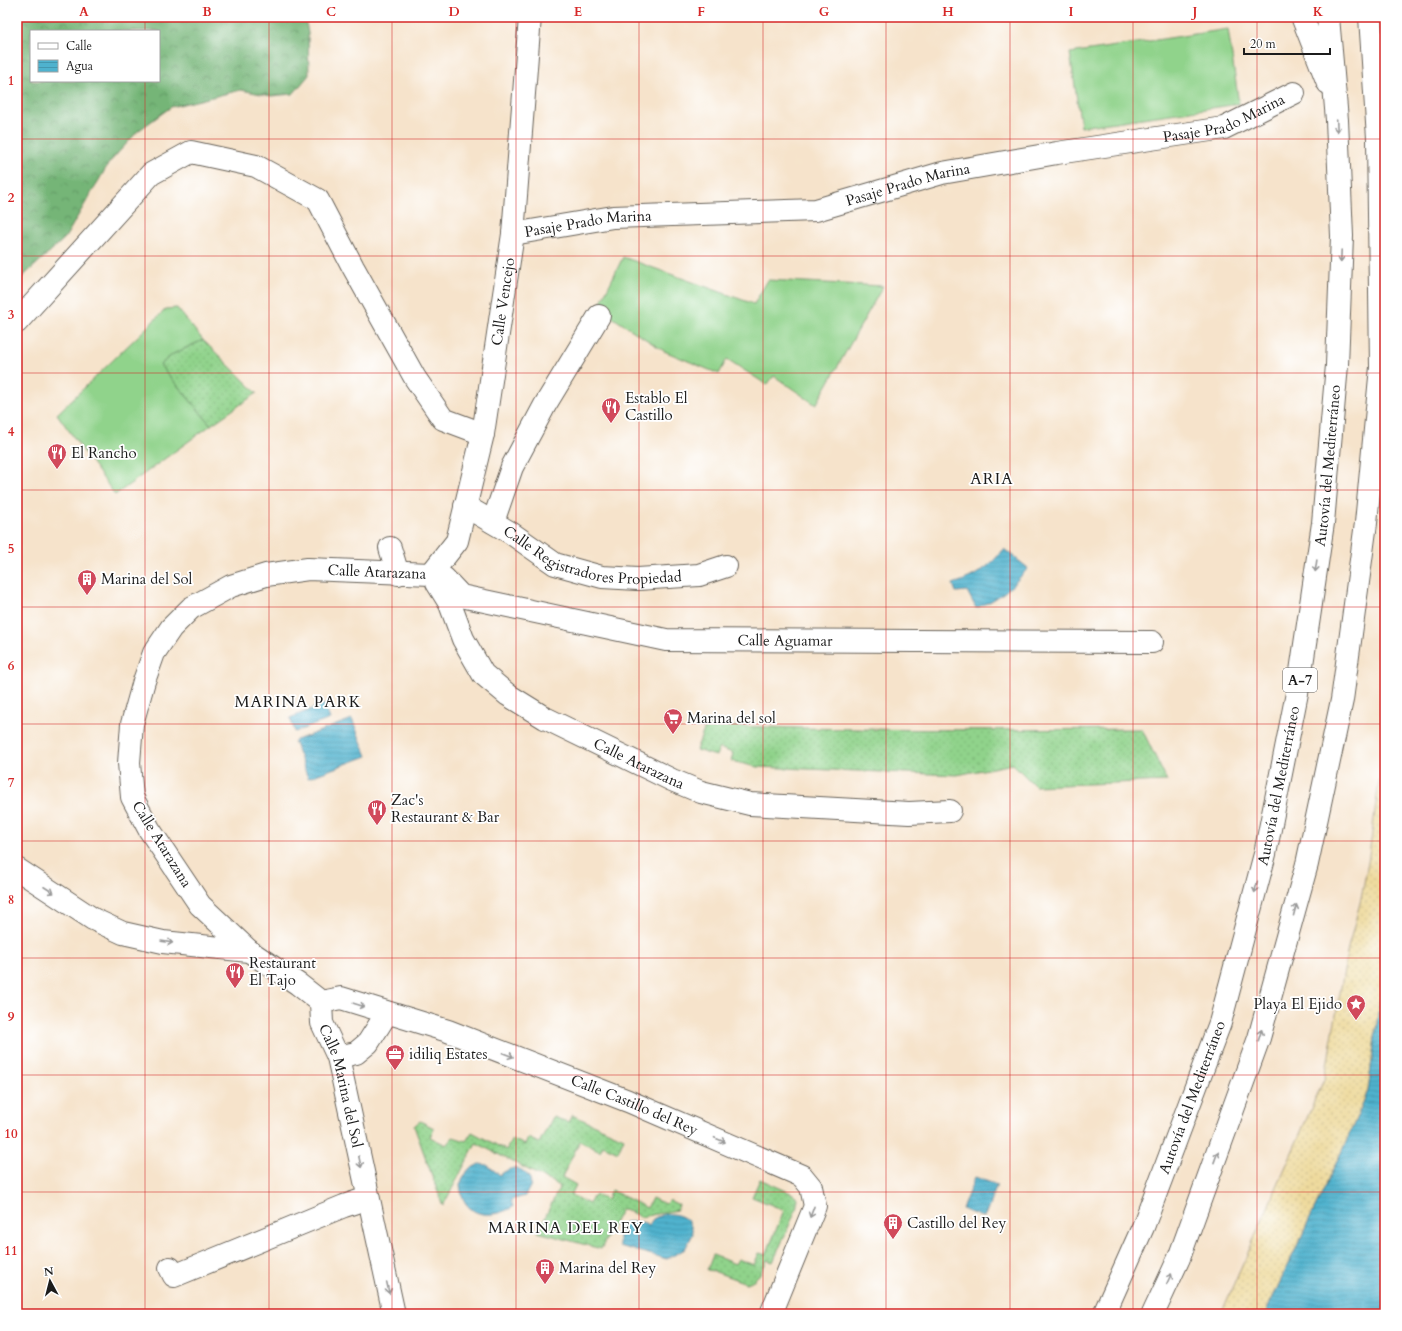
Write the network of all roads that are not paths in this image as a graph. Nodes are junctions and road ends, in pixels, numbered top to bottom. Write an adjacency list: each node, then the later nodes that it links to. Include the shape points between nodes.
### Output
1 (530, 17): 8 (main road, Calle Vencejo)
2 (1328, 17): 6 (main road, Autovía del Mediterráneo / A-7)
3 (1370, 17): 7 (main road)
4 (1302, 18): 6 (main road)
5 (1294, 94): 8 (main road, Pasaje Prado Marina, via 1224,128 942,173 816,210 613,217)
6 (1336, 102): 30 (main road, Autovía del Mediterráneo / A-7, one-way to 30, via 1342,236 1337,365 1323,523 1300,678 1265,854 1220,1023 1143,1227)
7 (1382, 144): 9 (main road)
8 (513, 234): 12 (main road, Calle Vencejo)
9 (1383, 273): 31 (main road, one-way to 9, via 1178,1258 1259,1038 1307,864 1342,700 1366,523 1381,367)
10 (599, 316): 14 (main road, via 545,405 512,466)
11 (17, 322): 12 (main road, via 151,174 192,152 256,166 318,200 411,371 443,419)
12 (483, 434): 13 (main road, Calle Vencejo)
13 (465, 506): 14 (main road, Calle Registradores Propiedad); 18 (main road, Calle Vencejo, via 457,541)
14 (493, 522): 16 (main road, Calle Registradores Propiedad, via 555,564 602,577 638,579 699,575)
15 (390, 548): 17 (main road)
16 (726, 566)
17 (398, 574): 18 (main road, Calle Atarazana); 22 (main road, Calle Atarazana, via 308,569 266,575 231,586 191,608 171,628 154,653 132,724 129,763 132,797 149,829 200,905)
18 (431, 574): 19 (main road, Calle Aguamar, via 444,578 461,596 666,640); 20 (main road, Calle Atarazana, via 450,604 463,639 483,674 508,695 545,718 672,780 702,792 750,804 909,813)
19 (1152, 642)
20 (950, 811)
21 (17, 869): 22 (main road, Calle Marina del Sol, one-way to 22, via 93,919 123,933 163,942)
22 (249, 951): 23 (main road, Calle Marina del Sol)
23 (321, 1002): 24 (main road, Calle Castillo del Rey, one-way to 24, via 341,998); 25 (main road, Calle Marina del Sol, via 322,1023)
24 (387, 1013): 25 (main road, via 368,1043 356,1053); 29 (main road, Calle Castillo del Rey, one-way to 29, via 448,1031 599,1090 802,1176 811,1187 815,1206)
25 (338, 1057): 26 (main road, Calle Marina del Sol, one-way to 26)
26 (368, 1198): 27 (main road, via 174,1276); 28 (main road, Calle Marina del Sol, one-way to 28)
27 (170, 1268)
28 (394, 1314)
29 (771, 1314)
30 (1104, 1314)
31 (1153, 1314)

